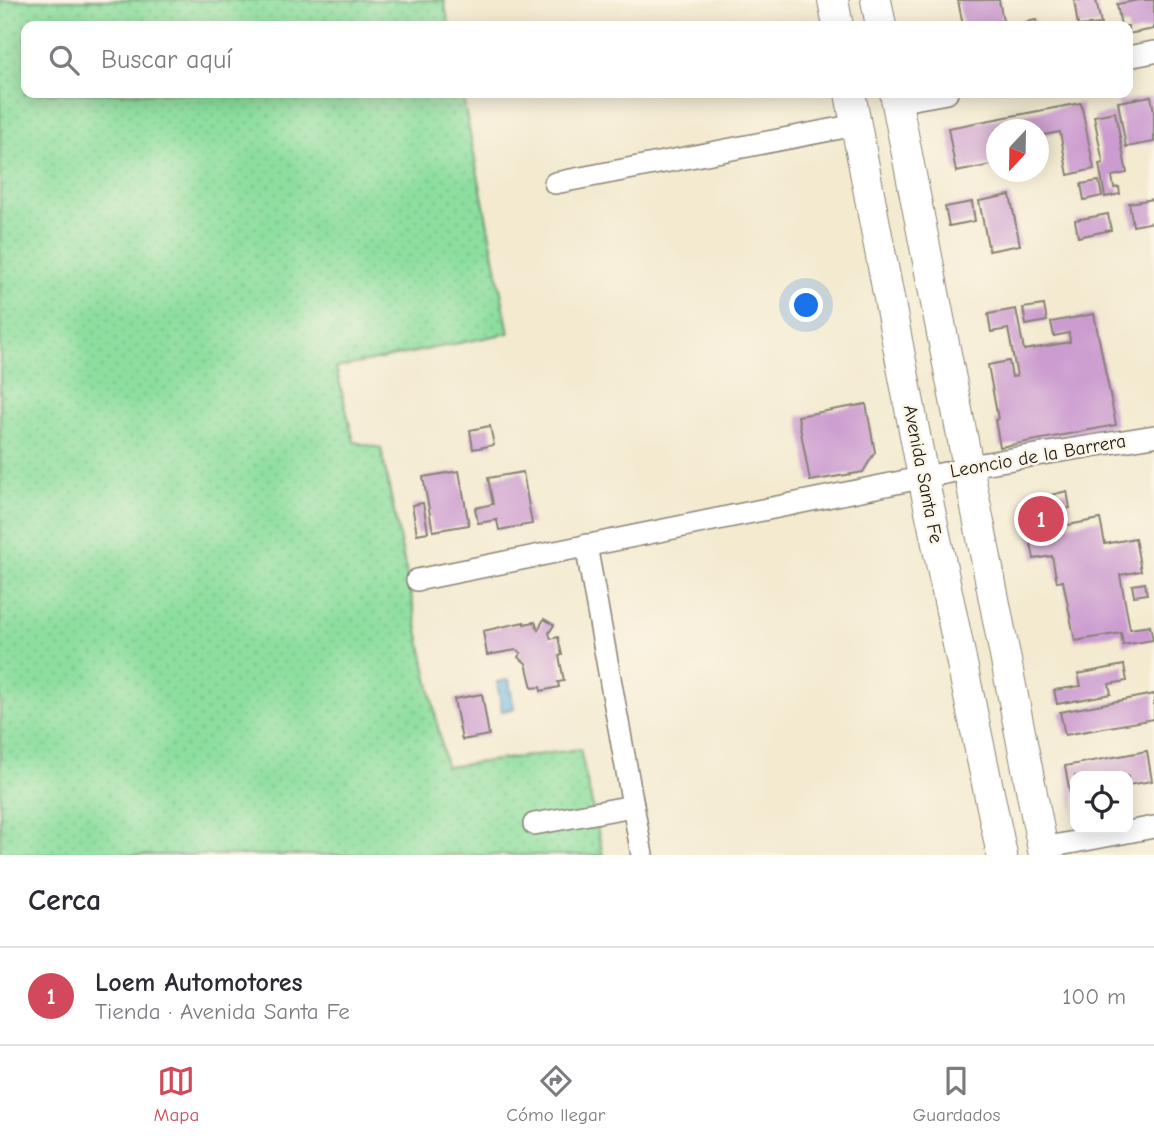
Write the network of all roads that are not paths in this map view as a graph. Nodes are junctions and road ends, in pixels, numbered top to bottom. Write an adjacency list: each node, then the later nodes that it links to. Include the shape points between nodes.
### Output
1 (833, 0): 3 (main road)
2 (876, 0): 4 (main road)
3 (837, 21)
4 (880, 21)
5 (1154, 52): 6 (street)
6 (1133, 56)
7 (851, 98): 9 (main road, Avenida Santa Fe)
8 (896, 98): 12 (main road)
9 (856, 125): 10 (street); 13 (main road, Avenida Santa Fe)
10 (555, 183)
11 (1154, 436): 12 (street, Leoncio de la Barrera)
12 (969, 466): 13 (street, Leoncio de la Barrera); 19 (main road)
13 (923, 477): 14 (street, Leoncio de la Barrera); 20 (main road, Avenida Santa Fe)
14 (586, 545): 15 (street, Leoncio de la Barrera); 16 (street)
15 (418, 580)
16 (633, 806): 17 (street); 21 (street)
17 (534, 824)
18 (1154, 827): 19 (street)
19 (1044, 852)
20 (995, 854)
21 (642, 855)

